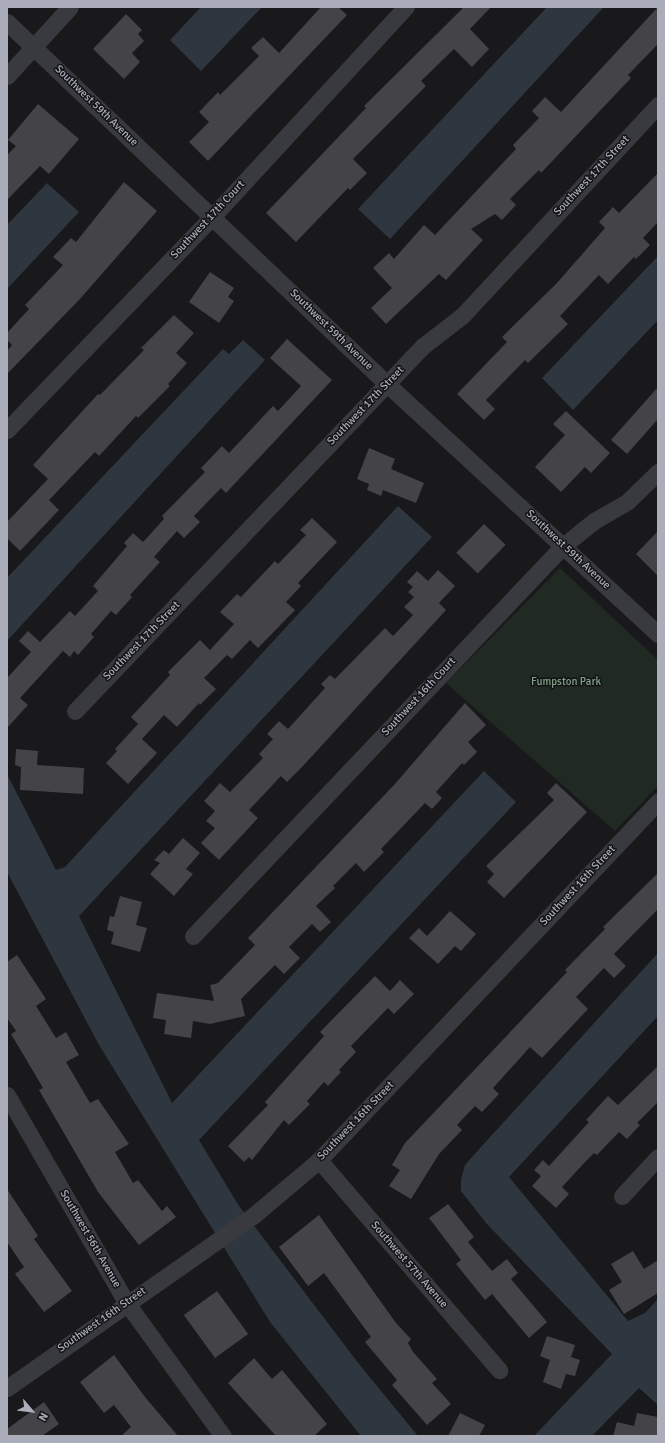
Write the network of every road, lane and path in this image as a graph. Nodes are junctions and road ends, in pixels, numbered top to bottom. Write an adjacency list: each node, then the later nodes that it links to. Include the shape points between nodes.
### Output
1 (70, 7): 4 (street)
2 (406, 7): 7 (street, Southwest 17th Court)
3 (7, 22): 4 (street, Southwest 59th Avenue)
4 (34, 47): 5 (street); 7 (street, Southwest 59th Avenue)
5 (7, 76)
6 (658, 105): 8 (street, Southwest 17th Street, via 462,316 423,346)
7 (212, 217): 8 (street, Southwest 59th Avenue); 9 (street, Southwest 17th Court)
8 (387, 384): 11 (street, Southwest 59th Avenue); 13 (street, Southwest 17th Street)
9 (7, 430)
10 (658, 472): 11 (street, Southwest 16th Court, via 628,501 594,522)
11 (563, 546): 12 (street, Southwest 59th Avenue); 15 (street, Southwest 16th Court)
12 (658, 634)
13 (76, 711)
14 (658, 801): 18 (street, Southwest 16th Street)
15 (193, 936)
16 (7, 1095): 20 (street, Southwest 56th Avenue)
17 (658, 1157): 19 (street)
18 (319, 1160): 20 (street, Southwest 16th Street, via 254,1215); 21 (street, Southwest 57th Avenue)
19 (622, 1196)
20 (126, 1302): 22 (street, Southwest 16th Street); 23 (street, Southwest 56th Avenue)
21 (500, 1370)
22 (7, 1388)
23 (223, 1436)

